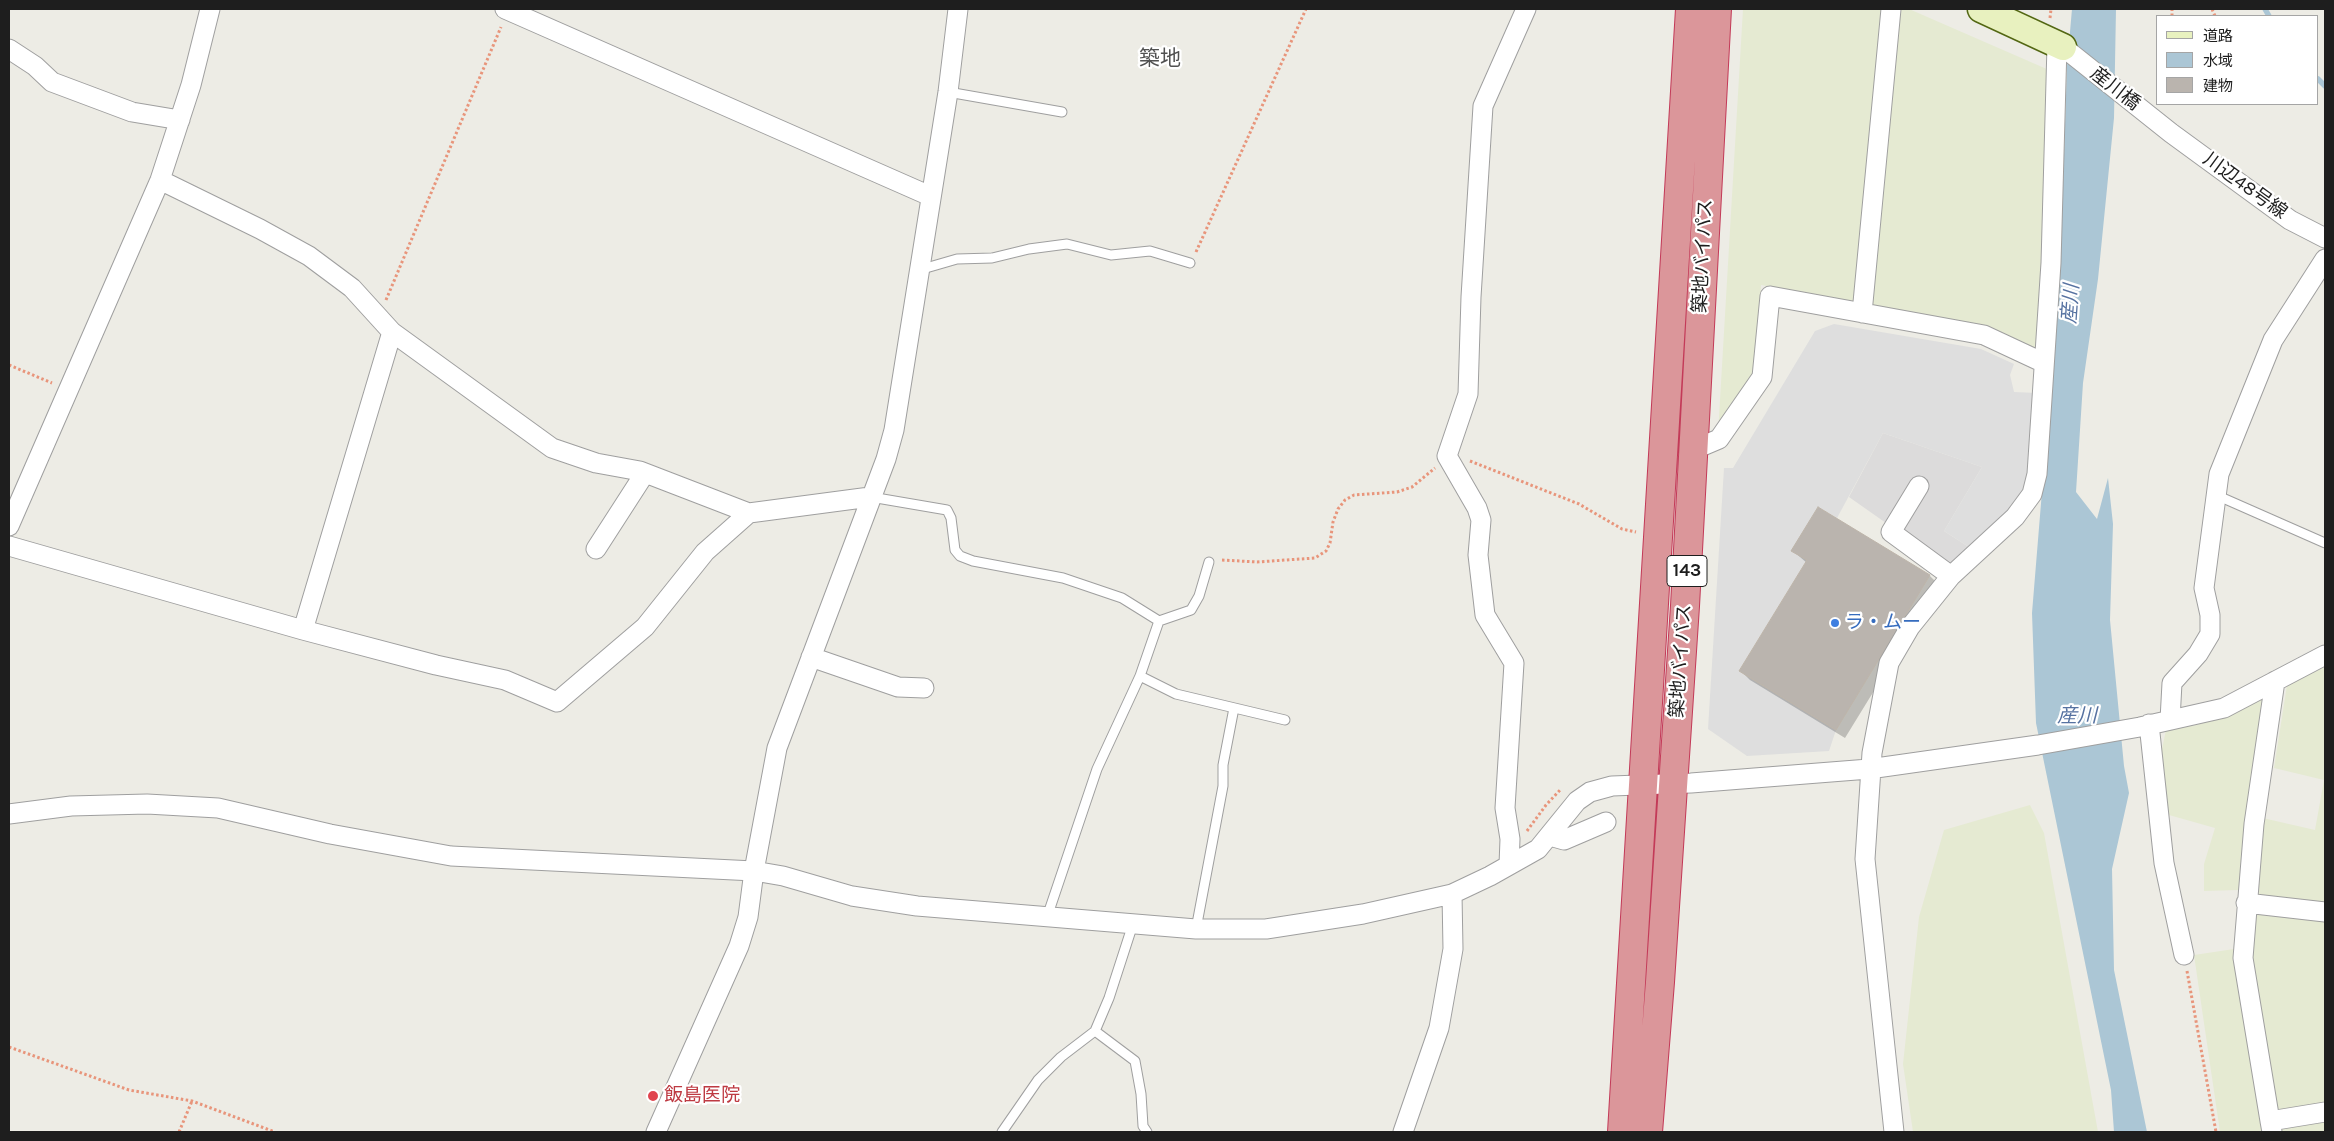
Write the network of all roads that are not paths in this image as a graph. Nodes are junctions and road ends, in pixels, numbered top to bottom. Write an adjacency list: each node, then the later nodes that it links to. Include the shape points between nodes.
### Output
1 (507, 9): 16 (street)
2 (958, 9): 11 (street)
3 (1526, 9): 53 (street, via 1483,106 1468,394 1447,456 1481,520 1478,555 1485,615 1514,663 1505,808 1510,839)
4 (1690, 9): 49 (highway, 築地バイパス / 143)
5 (1717, 9): 24 (highway, 築地バイパス / 143)
6 (1891, 9): 21 (street)
7 (1982, 9): 9 (street)
8 (206, 10): 13 (street, via 192,85)
9 (2060, 46): 14 (street, 産川橋); 23 (street)
10 (9, 49): 13 (street, via 52,82 132,112)
11 (948, 92): 12 (lane); 16 (street)
12 (1062, 112)
13 (180, 120): 15 (street)
14 (2167, 130): 17 (street, 川辺48号線, via 2290,220)
15 (160, 180): 22 (street, via 309,256 352,288); 30 (street)
16 (930, 196): 20 (street)
17 (2325, 238)
18 (2325, 258): 27 (street, via 2273,340 2219,474)
19 (1190, 264): 20 (lane, via 1150,251 1111,255 1068,244 992,258 957,259)
20 (919, 270): 28 (street, via 894,430)
21 (1862, 313): 23 (street, via 1984,335); 24 (street, via 1770,296 1762,377 1719,440)
22 (392, 332): 25 (street, via 552,448 596,463); 37 (street)
23 (2044, 363): 35 (street, via 2037,474 2032,494 2015,517)
24 (1693, 450): 48 (highway, 築地バイパス / 143)
25 (645, 473): 29 (street); 33 (street)
26 (1919, 486): 35 (street, via 1891,532)
27 (2216, 495): 31 (lane); 45 (street, via 2204,588 2210,634 2198,654 2172,683)
28 (870, 497): 29 (street); 36 (lane, via 947,510 955,550 960,556 1063,578 1122,598); 39 (street)
29 (749, 513): 37 (street, via 705,552 645,627 557,702 506,680)
30 (9, 526)
31 (2325, 543)
32 (9, 546): 37 (street)
33 (596, 549)
34 (1208, 562): 36 (lane, via 1199,596 1191,610)
35 (1951, 576): 47 (street, via 1910,627 1889,662)
36 (1159, 621): 40 (lane)
37 (303, 630)
38 (2325, 655): 41 (street)
39 (811, 657): 42 (street, via 898,687); 54 (street, via 777,748)
40 (1140, 676): 43 (lane, via 1176,694); 58 (lane, via 1097,769)
41 (2275, 681): 45 (street, via 2224,708); 56 (street)
42 (924, 688)
43 (1234, 708): 44 (lane); 60 (lane)
44 (1285, 720)
45 (2170, 720): 46 (street)
46 (2144, 725): 47 (street, via 2038,745); 61 (street, via 2164,863)
47 (1869, 769): 48 (street); 71 (street, via 1865,860)
48 (1673, 784): 49 (street); 70 (highway, 築地バイパス / 143)
49 (1644, 785): 52 (street, via 1612,786 1590,792 1561,818); 69 (highway, 築地バイパス / 143)
50 (9, 814): 54 (street, via 71,806 147,804 218,808 330,834 452,856)
51 (1606, 822): 52 (street, via 1564,840)
52 (1550, 836): 53 (street, via 1538,849)
53 (1509, 865): 55 (street)
54 (754, 871): 58 (street, via 852,896 917,906); 65 (street, via 748,917 739,946)
55 (1452, 894): 60 (street, via 1363,914 1266,929); 68 (street, via 1453,949 1439,1028)
56 (2246, 903): 57 (street); 64 (street, via 2243,958)
57 (2325, 912)
58 (1047, 918): 59 (street)
59 (1133, 924): 60 (street); 62 (lane)
60 (1196, 929)
61 (2184, 956)
62 (1095, 1031): 66 (lane, via 1061,1056 1038,1080); 67 (lane, via 1135,1060 1143,1126)
63 (2325, 1112): 64 (street)
64 (2271, 1127)
65 (656, 1132)
66 (1002, 1132)
67 (1147, 1132)
68 (1403, 1132)
69 (1622, 1132)
70 (1648, 1132)
71 (1894, 1132)

